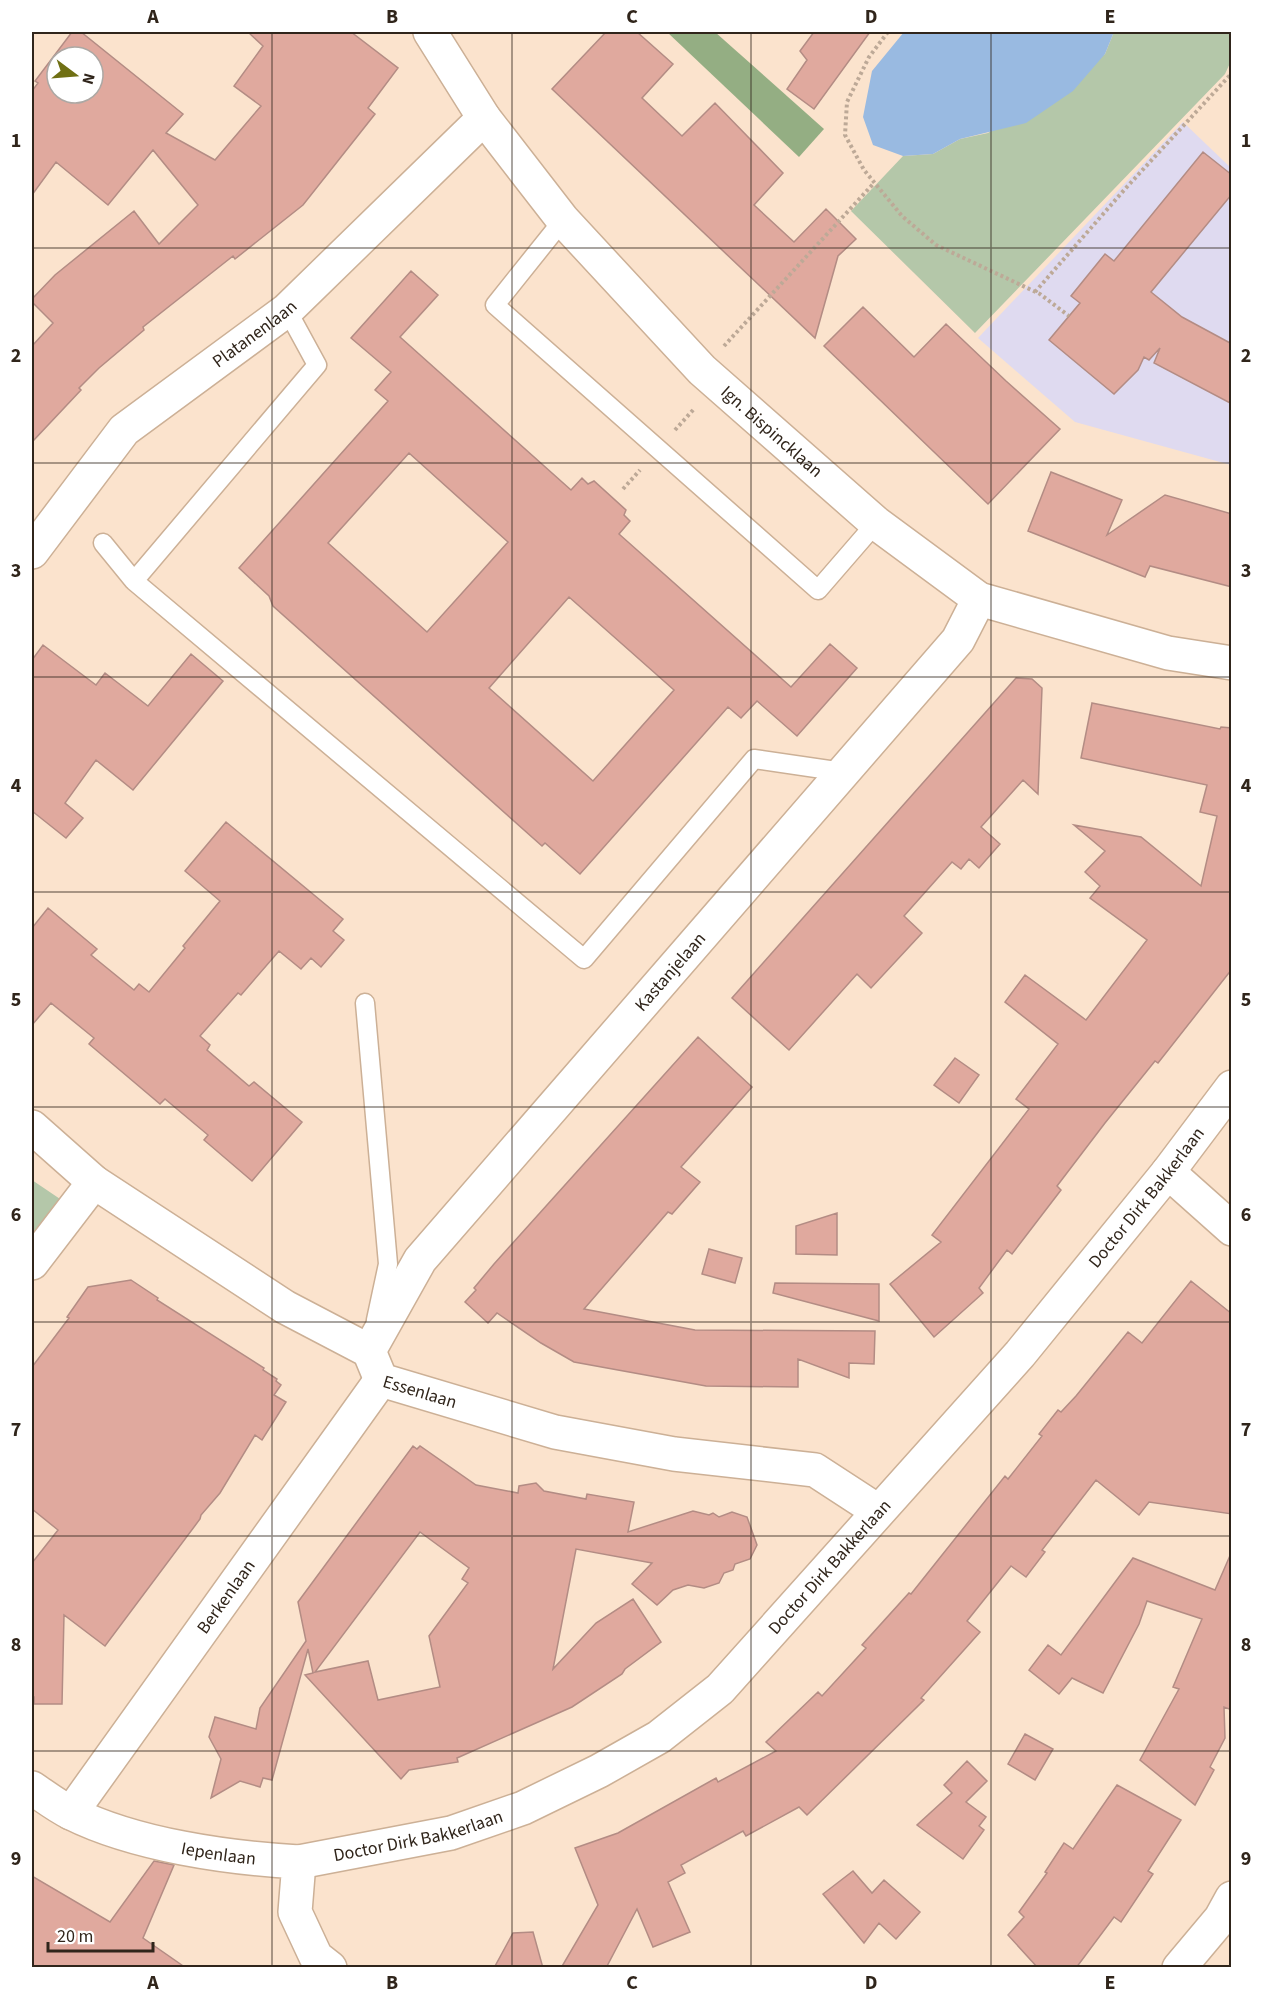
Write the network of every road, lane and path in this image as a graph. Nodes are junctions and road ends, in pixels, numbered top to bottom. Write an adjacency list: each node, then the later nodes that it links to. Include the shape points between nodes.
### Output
1 (430, 32): 4 (street, Ign. Bispincklaan)
2 (888, 32): 5 (path, via 869,57 847,102 844,135)
3 (1232, 73): 7 (path)
4 (484, 118): 6 (street, Ign. Bispincklaan); 8 (street, Platanenlaan)
5 (874, 183): 7 (path, via 902,216 936,245); 10 (path)
6 (563, 220): 10 (street, Ign. Bispincklaan); 11 (lane, via 495,305 818,590)
7 (1035, 292): 9 (path)
8 (287, 310): 13 (street, Platanenlaan, via 124,430); 14 (lane, via 317,365)
9 (1069, 316)
10 (702, 370): 11 (street, Ign. Bispincklaan)
11 (876, 523): 15 (street, Ign. Bispincklaan)
12 (103, 543): 14 (lane)
13 (32, 552)
14 (134, 581): 17 (lane, via 584,959 754,759)
15 (979, 599): 16 (street, Ign. Bispincklaan, via 1168,653); 17 (street, Kastanjelaan, via 958,640)
16 (1232, 663)
17 (843, 772): 25 (street, Kastanjelaan, via 420,1260)
18 (364, 1003): 25 (lane, via 388,1264)
19 (1232, 1087): 21 (street, Doctor Dirk Bakkerlaan)
20 (32, 1128): 22 (street, Essenlaan)
21 (1168, 1172): 23 (street); 27 (street, Doctor Dirk Bakkerlaan, via 1020,1354)
22 (94, 1182): 24 (street); 25 (street, Essenlaan, via 285,1307)
23 (1232, 1229)
24 (32, 1263)
25 (369, 1351): 26 (street, Essenlaan)
26 (381, 1380): 27 (street, Essenlaan, via 555,1432 674,1454 815,1470); 29 (street, Berkenlaan)
27 (878, 1511): 30 (street, Doctor Dirk Bakkerlaan, via 720,1689 659,1737 599,1772 523,1808 452,1833)
28 (32, 1788): 29 (street, Iepenlaan)
29 (71, 1813): 30 (street, Iepenlaan, via 141,1839 260,1860)
30 (299, 1862): 32 (street, via 295,1912 316,1957)
31 (1228, 1914): 33 (street)
32 (330, 1968)
33 (1179, 1968)

